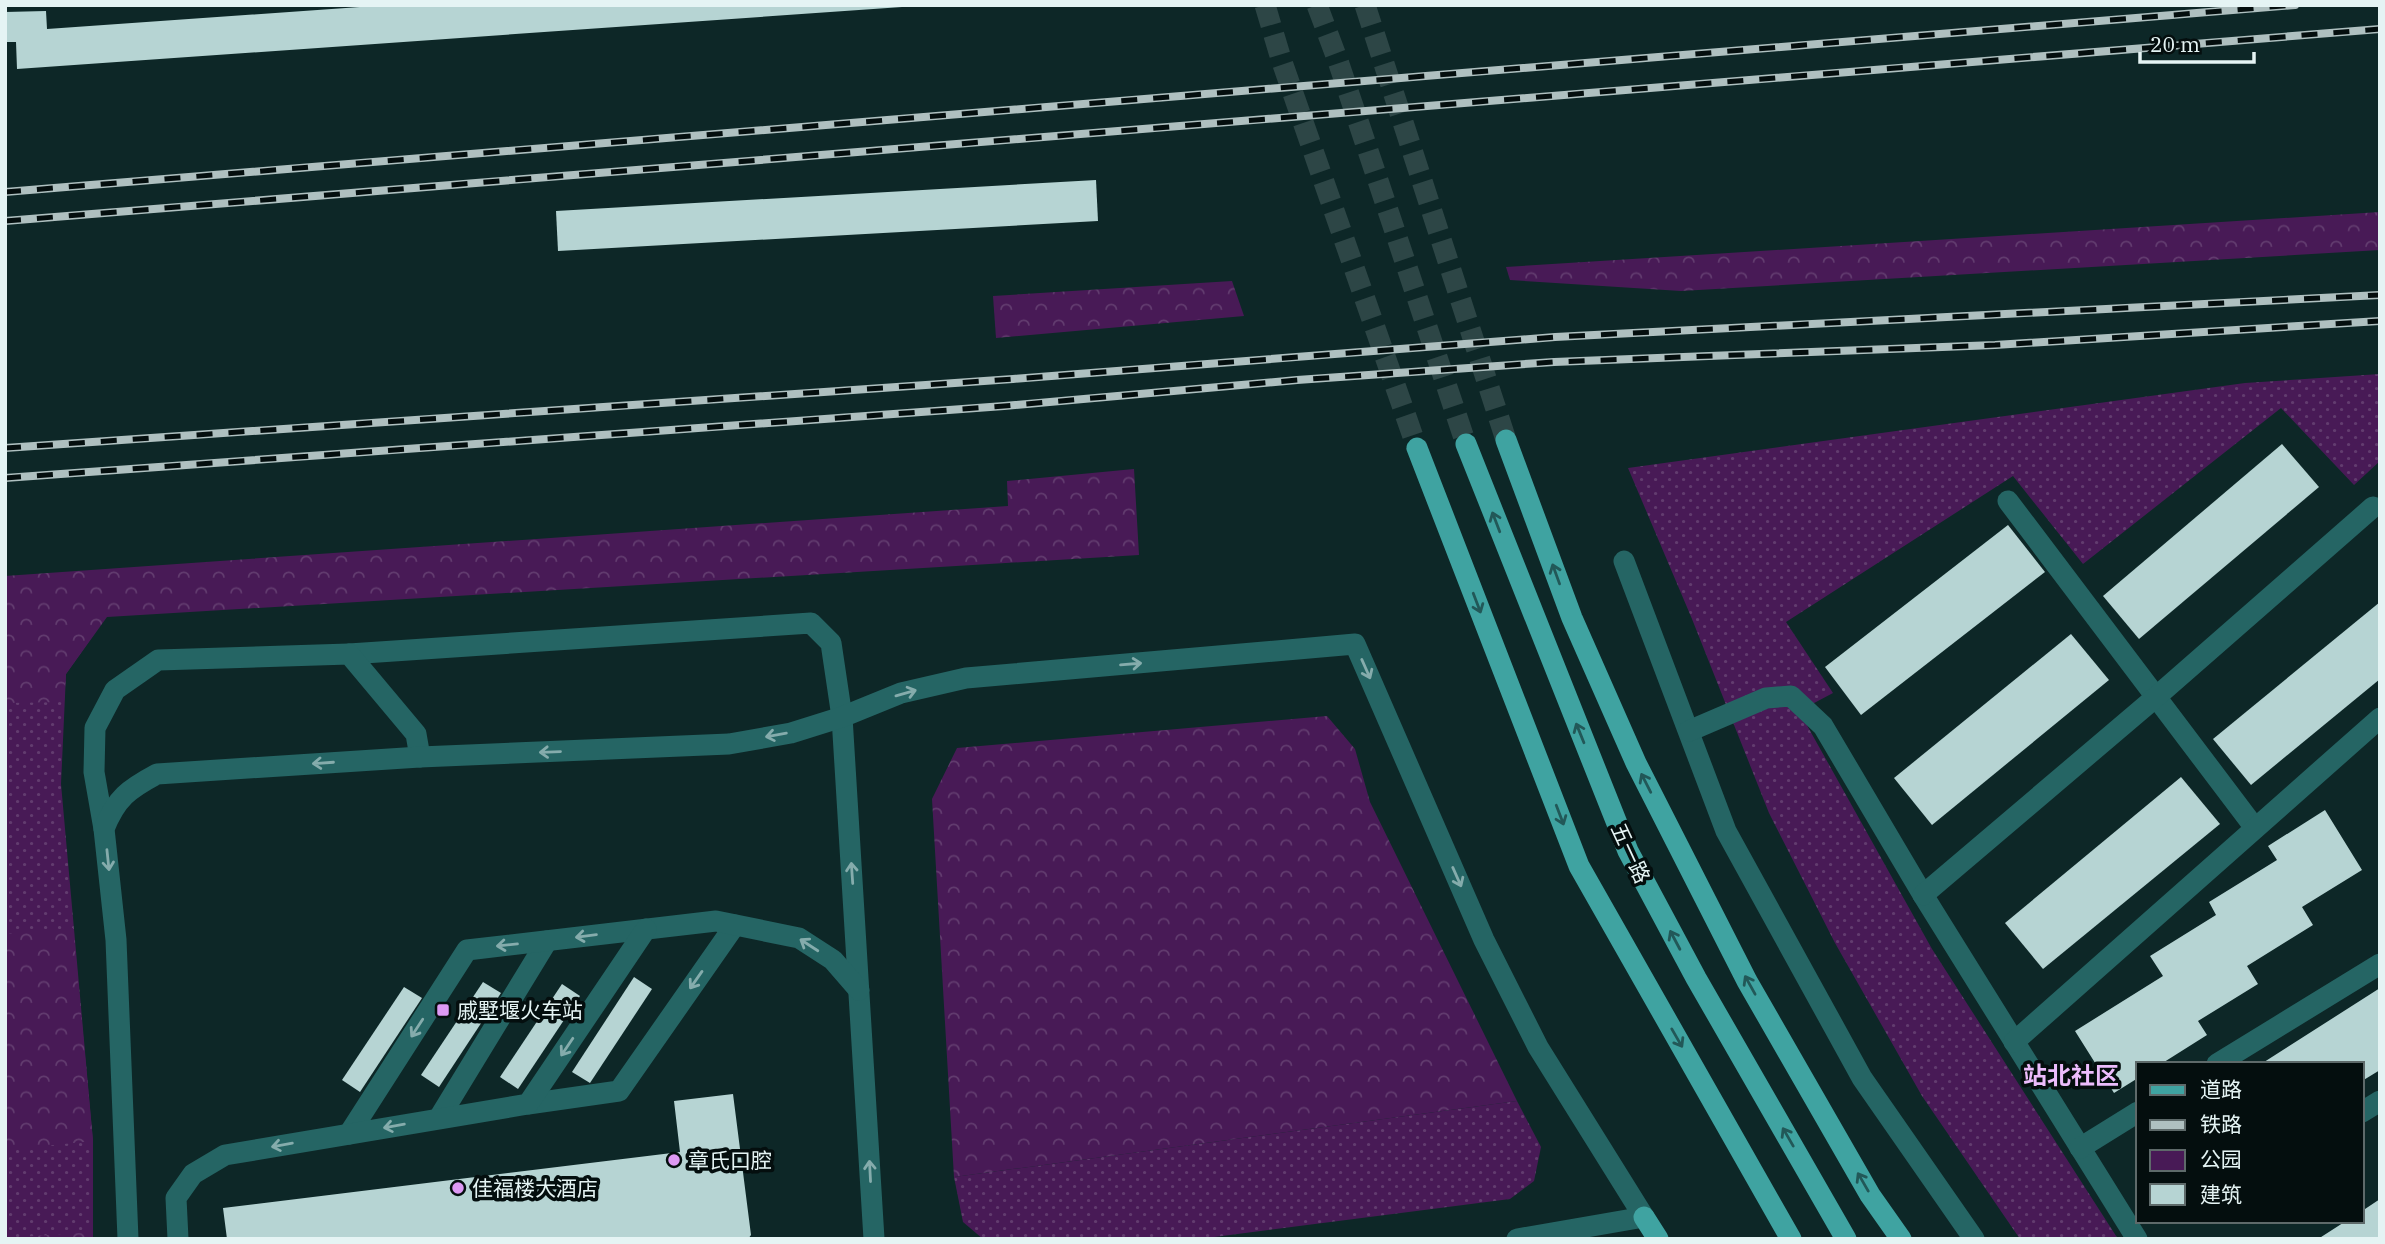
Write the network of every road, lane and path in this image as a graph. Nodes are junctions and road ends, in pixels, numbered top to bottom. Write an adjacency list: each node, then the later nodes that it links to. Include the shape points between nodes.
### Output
1 (1506, 440): 38 (main road, one-way to 1, via 1870,1195 1747,981 1636,764 1572,618)
2 (1466, 444): 37 (main road, 五一路, one-way to 2, via 1628,851)
3 (1418, 448): 36 (main road, one-way to 36, via 1580,866)
4 (2008, 501): 8 (street)
5 (2373, 506): 8 (street)
6 (1624, 561): 11 (street)
7 (349, 654): 9 (street, via 811,623 831,643); 12 (street, via 416,734); 14 (street, via 158,660 115,690 95,729 93,772)
8 (2156, 697): 13 (street); 15 (street)
9 (842, 717): 12 (street, one-way to 12, via 791,733 729,744); 20 (street, one-way to 9); 30 (street, one-way to 30, via 901,693 965,678 1355,644 1484,940 1538,1048)
10 (2380, 718): 13 (street)
11 (1689, 731): 15 (street, via 1766,698 1791,696 1823,726); 39 (street, via 1726,831 1862,1078)
12 (420, 757): 14 (street, one-way to 14, via 157,774 131,788 111,812)
13 (2255, 828): 21 (street)
14 (104, 829): 31 (street, one-way to 31, via 116,940)
15 (1923, 895): 21 (street)
16 (736, 925): 17 (street, via 716,920); 20 (street, one-way to 16, via 832,960 799,939); 24 (street, one-way to 24, via 619,1091)
17 (646, 929): 18 (street, one-way to 18); 24 (street, one-way to 24)
18 (547, 941): 27 (street); 28 (street, one-way to 28, via 467,950)
19 (2380, 964): 22 (street)
20 (859, 990): 33 (street, one-way to 20)
21 (2014, 1042): 29 (street)
22 (2220, 1062)
23 (2380, 1101): 25 (street)
24 (528, 1104): 27 (street)
25 (2364, 1111)
26 (2136, 1113): 29 (street)
27 (439, 1118): 28 (street, one-way to 28)
28 (349, 1133): 32 (street, one-way to 32, via 225,1155 193,1174 176,1198)
29 (2080, 1148): 40 (street)
30 (1643, 1217): 34 (street); 35 (main road)
31 (128, 1239)
32 (178, 1239)
33 (874, 1239)
34 (1517, 1239)
35 (1658, 1239)
36 (1791, 1239)
37 (1846, 1239)
38 (1901, 1239)
39 (1973, 1239)
40 (2137, 1239)

